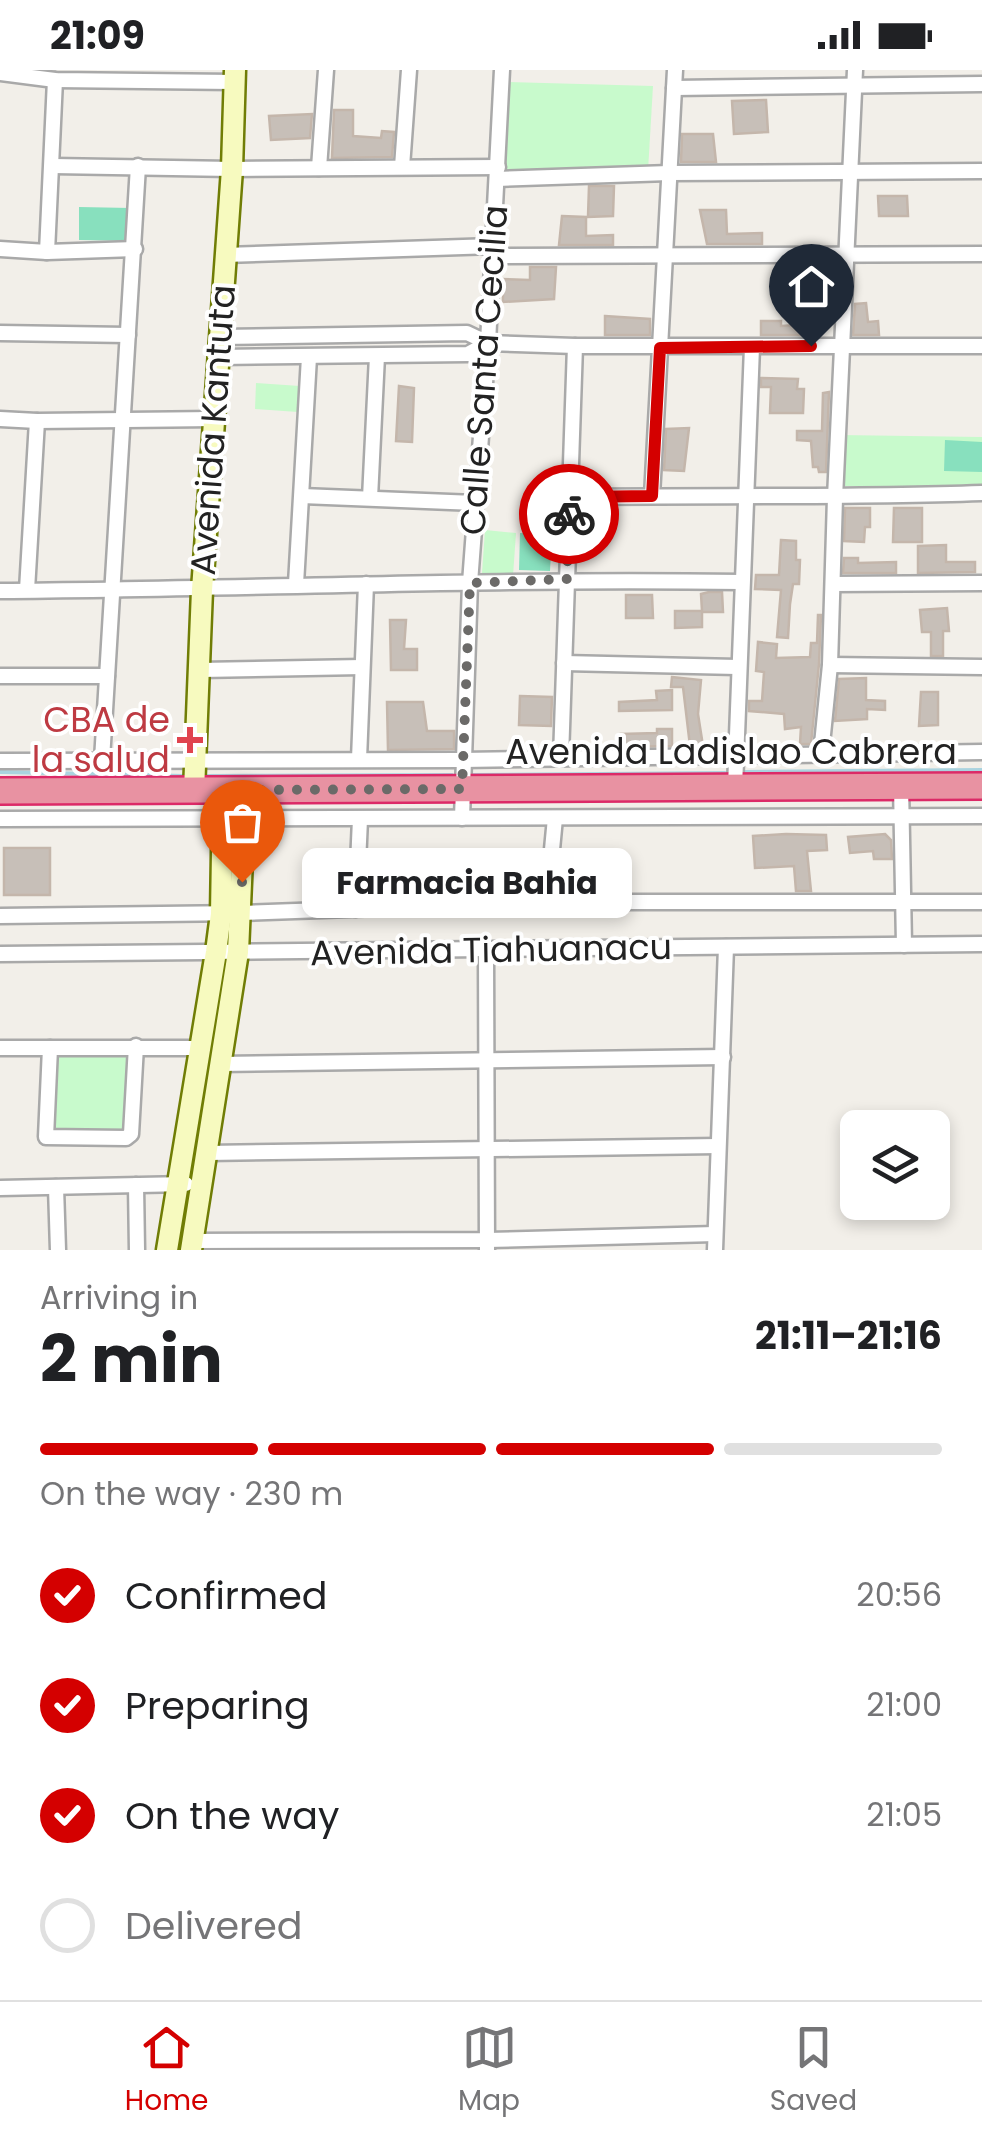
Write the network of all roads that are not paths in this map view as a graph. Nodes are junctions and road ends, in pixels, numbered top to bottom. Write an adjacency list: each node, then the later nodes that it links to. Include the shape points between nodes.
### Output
1 (326, 70): 15 (street)
2 (409, 70): 14 (street)
3 (502, 70): 19 (street, Calle Santa Cecilia)
4 (674, 70): 11 (street)
5 (0, 73): 9 (street)
6 (145, 76): 7 (street); 9 (street)
7 (235, 76): 16 (main road, Avenida Kantuta)
8 (855, 78): 10 (street); 11 (street); 17 (street)
9 (56, 80): 12 (street)
10 (982, 84)
11 (674, 88): 20 (street)
12 (53, 166): 13 (street); 24 (street)
13 (138, 166): 16 (street); 22 (street)
14 (402, 167): 15 (street); 19 (street)
15 (319, 168): 16 (street)
16 (232, 170): 26 (main road, Avenida Kantuta)
17 (850, 170): 18 (street); 20 (street); 28 (street)
18 (982, 170)
19 (497, 173): 20 (street); 23 (street, Calle Santa Cecilia)
20 (669, 173): 27 (street)
21 (0, 249): 24 (street)
22 (135, 249): 24 (street); 30 (street)
23 (493, 251): 26 (street); 27 (street); 31 (street, Calle Santa Cecilia)
24 (47, 252)
25 (982, 254): 28 (street)
26 (225, 255): 35 (main road, Avenida Kantuta)
27 (665, 256): 28 (street); 36 (street)
28 (846, 256): 32 (street)
29 (0, 332): 30 (street)
30 (128, 335): 42 (street)
31 (488, 343): 33 (street); 35 (street, via 467,333); 38 (street, via 468,354); 51 (street, Calle Santa Cecilia)
32 (841, 345): 34 (street); 37 (street); 50 (street)
33 (574, 346): 36 (street); 48 (street)
34 (982, 346)
35 (220, 347): 39 (street); 41 (main road, Avenida Kantuta)
36 (660, 348): 37 (street); 47 (street)
37 (752, 348): 45 (street)
38 (377, 356): 39 (street); 49 (street)
39 (309, 357): 46 (street)
40 (0, 418): 43 (street)
41 (215, 419): 42 (street); 61 (main road, Avenida Kantuta)
42 (124, 420): 43 (street); 60 (street)
43 (37, 422): 59 (street)
44 (982, 493): 50 (street)
45 (746, 495): 47 (street); 50 (street); 53 (street)
46 (302, 496): 49 (street); 56 (street)
47 (652, 496): 48 (street)
48 (570, 497): 52 (street)
49 (370, 498): 51 (street)
50 (835, 498): 58 (street)
51 (475, 503): 54 (street, Calle Santa Cecilia)
52 (567, 579): 53 (street); 54 (street); 63 (street)
53 (742, 582): 66 (street)
54 (470, 583): 57 (street); 79 (street, Calle Santa Cecilia)
55 (982, 583): 58 (street)
56 (296, 584): 57 (street); 61 (street)
57 (366, 584): 65 (street)
58 (834, 584): 64 (street)
59 (27, 590): 60 (street); 62 (street)
60 (114, 590): 61 (street); 70 (street)
61 (202, 590): 68 (main road, Avenida Kantuta)
62 (0, 591)
63 (564, 663): 66 (street); 75 (street)
64 (830, 665): 67 (street); 72 (street)
65 (362, 667): 68 (street); 76 (street)
66 (738, 667): 73 (street)
67 (982, 668)
68 (201, 670): 74 (main road, Avenida Kantuta)
69 (0, 676): 70 (street)
70 (107, 676): 78 (street)
71 (982, 752): 72 (street)
72 (821, 754): 73 (street)
73 (735, 756): 75 (street); 82 (street)
74 (196, 758): 76 (street); 78 (street); 84 (main road, Avenida Kantuta)
75 (561, 758): 79 (street)
76 (359, 759): 79 (street)
77 (0, 760): 78 (street)
78 (102, 760)
79 (462, 760): 83 (street, Calle Santa Cecilia)
80 (901, 785): 81 (highway, Avenida Ladislao Cabrera); 82 (highway, Avenida Ladislao Cabrera); 88 (street)
81 (982, 786)
82 (735, 787): 83 (highway, Avenida Ladislao Cabrera)
83 (462, 789): 85 (highway, Avenida Ladislao Cabrera); 89 (street, Calle Santa Cecilia)
84 (194, 790): 85 (highway, Avenida Ladislao Cabrera); 86 (highway, Avenida Ladislao Cabrera)
85 (234, 790): 93 (main road); 94 (main road)
86 (0, 791)
87 (982, 816): 88 (street)
88 (900, 817): 90 (street); 96 (street)
89 (462, 818): 90 (street); 92 (street)
90 (555, 818): 95 (street)
91 (0, 819): 93 (street)
92 (360, 819): 94 (street); 98 (street)
93 (222, 820): 94 (street); 99 (main road)
94 (244, 820): 99 (main road)
95 (547, 902): 96 (street, Avenida Tiahuanacu); 98 (street, Avenida Tiahuanacu)
96 (902, 902): 97 (street, Avenida Tiahuanacu); 102 (street)
97 (982, 902)
98 (356, 909): 99 (street, Avenida Tiahuanacu)
99 (231, 914): 100 (street, Avenida Tiahuanacu); 105 (main road); 106 (main road)
100 (0, 916)
101 (982, 944): 102 (street, Avenida Tiahuanacu)
102 (904, 945): 103 (street, Avenida Tiahuanacu)
103 (726, 947): 104 (street, Avenida Tiahuanacu); 112 (street)
104 (486, 950): 106 (street, Avenida Tiahuanacu); 113 (street)
105 (216, 952): 106 (street, Avenida Tiahuanacu); 107 (street, Avenida Tiahuanacu); 111 (main road)
106 (238, 952): 114 (main road)
107 (0, 954)
108 (136, 1046): 110 (street); 110 (street, via 126,1138 46,1137); 111 (street)
109 (0, 1048): 110 (street)
110 (50, 1048)
111 (200, 1048): 118 (main road)
112 (723, 1057): 113 (street); 115 (street)
113 (488, 1062): 114 (street); 116 (street)
114 (220, 1064): 117 (main road)
115 (718, 1146): 116 (street); 123 (street)
116 (488, 1151): 117 (street); 124 (street)
117 (208, 1153): 119 (main road)
118 (176, 1184): 119 (street); 120 (street); 128 (main road)
119 (202, 1184): 125 (main road)
120 (136, 1185): 121 (street); 127 (street)
121 (56, 1186): 122 (street); 126 (street)
122 (0, 1188)
123 (715, 1234): 124 (street); 129 (street)
124 (487, 1245): 125 (street)
125 (192, 1246)
126 (58, 1250)
127 (137, 1250)
128 (167, 1250)
129 (715, 1250)

